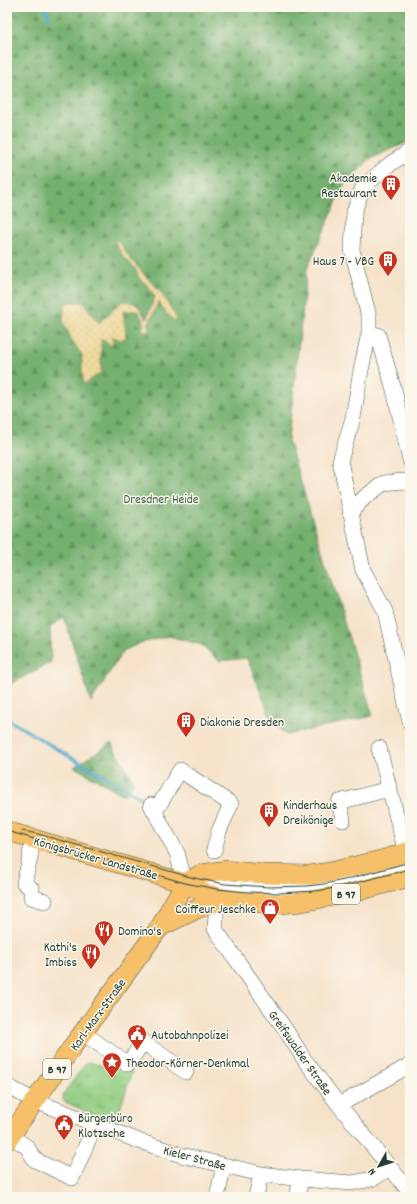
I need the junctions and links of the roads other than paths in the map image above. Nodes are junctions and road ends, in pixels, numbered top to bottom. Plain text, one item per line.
1 (410, 150) edge
2 (369, 334) junction
3 (410, 460) edge
4 (410, 483) edge
5 (350, 512) junction
6 (410, 722) edge
7 (379, 748) dead end
8 (389, 789) junction
9 (343, 820) dead end
10 (7, 831) edge
11 (32, 839) junction
12 (214, 850) dead end
13 (409, 857) edge
14 (410, 877) edge
15 (185, 883) junction
16 (256, 890) junction
17 (45, 901) dead end
18 (219, 907) junction
19 (160, 927) junction
20 (83, 1033) junction
21 (410, 1065) edge
22 (186, 1072) dead end
23 (7, 1086) edge
24 (35, 1101) junction
25 (338, 1105) junction
26 (95, 1125) junction
27 (9, 1138) edge
28 (224, 1165) junction
29 (390, 1168) junction
30 (261, 1174) junction
31 (301, 1179) junction
32 (410, 1191) edge
33 (217, 1197) edge
34 (256, 1197) edge
35 (297, 1197) edge

1 - 2 street
2 - 3 street
2 - 5 street
4 - 5 street
5 - 6 street
7 - 8 street
8 - 9 street
8 - 13 street
10 - 11 main road, Königsbrücker Landstraße
11 - 15 main road, Königsbrücker Landstraße
11 - 17 street
12 - 15 street
13 - 15 main road, B 97
13 - 16 street
14 - 18 main road, B 97
15 - 16 street
15 - 18 main road, B 97
15 - 19 main road, Karl-Marx-Straße / B 97
16 - 18 street
18 - 19 main road, Karl-Marx-Straße
18 - 25 street, Greifswalder Straße
19 - 20 main road, Karl-Marx-Straße / B 97
20 - 22 street
20 - 24 main road, Karl-Marx-Straße / B 97
21 - 25 street
23 - 24 street, Kieler Straße
24 - 26 street, Kieler Straße
24 - 27 main road, Karl-Marx-Straße / B 97
25 - 29 street, Greifswalder Straße
26 - 27 street
26 - 28 street, Kieler Straße
28 - 30 street, Kieler Straße
28 - 33 street
29 - 31 street, Kieler Straße
29 - 32 street, Greifswalder Straße
30 - 31 street, Kieler Straße
30 - 34 street
31 - 35 street

